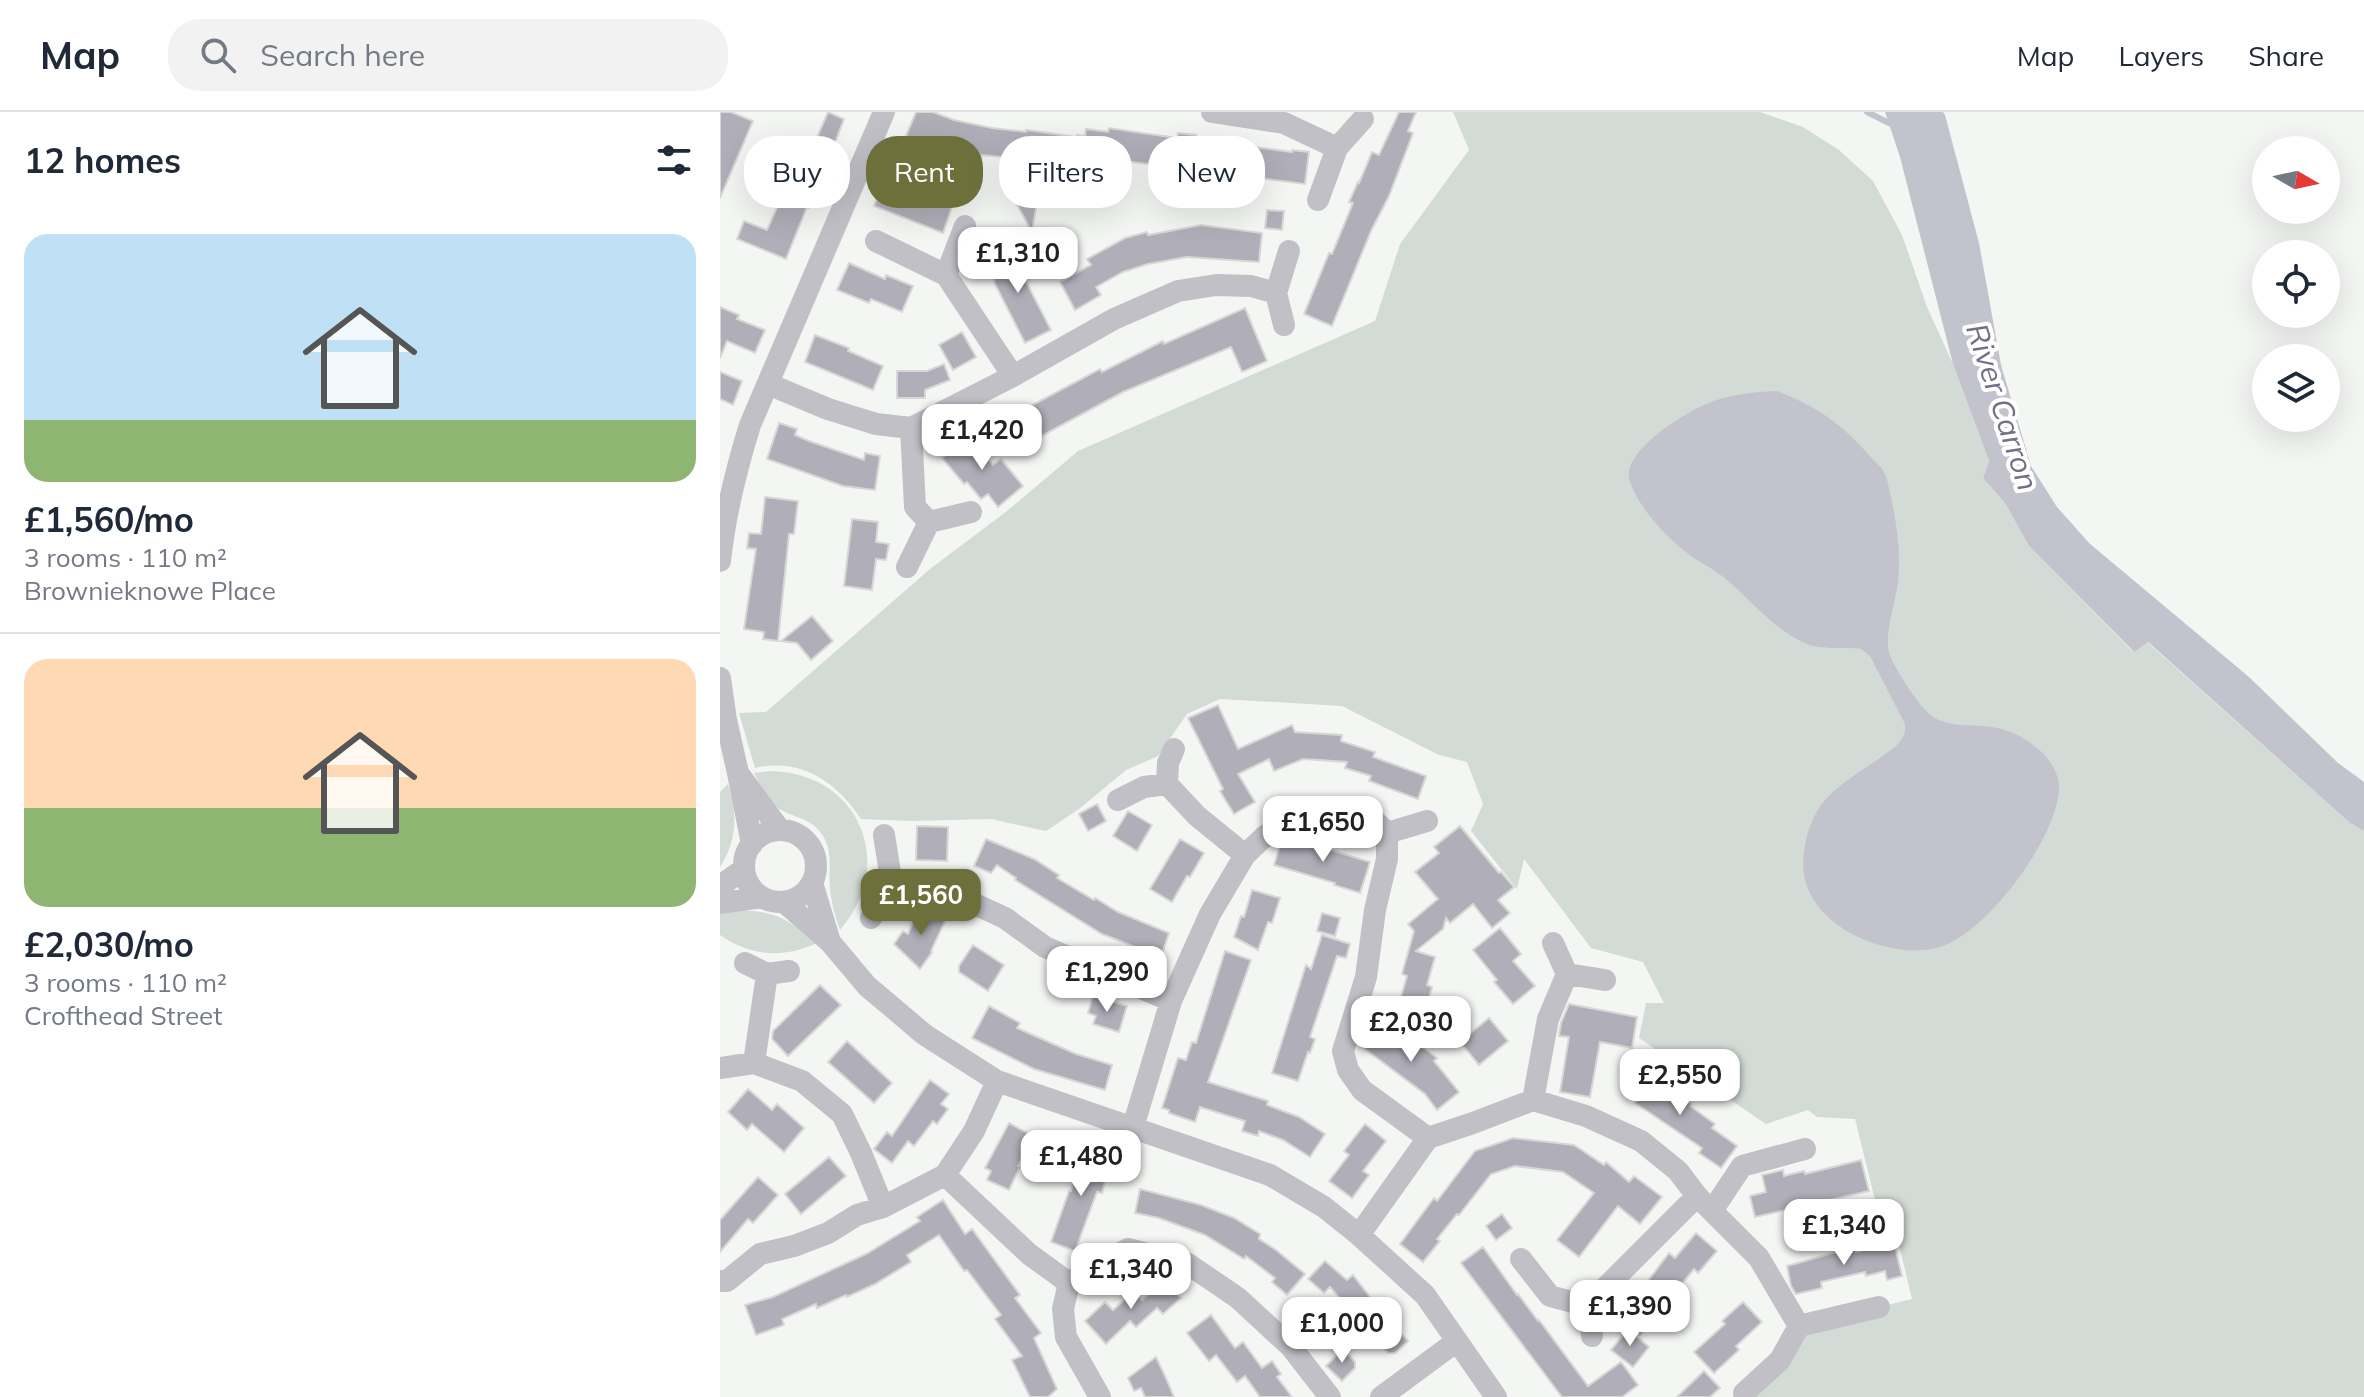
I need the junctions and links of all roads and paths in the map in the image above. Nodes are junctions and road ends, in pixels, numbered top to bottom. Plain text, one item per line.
1 (884, 112) edge
2 (1212, 112) edge
3 (1363, 119) dead end
4 (1337, 148) junction
5 (1318, 200) dead end
6 (965, 226) dead end
7 (876, 241) dead end
8 (1289, 251) dead end
9 (946, 275) junction
10 (1276, 293) junction
11 (1284, 325) dead end
12 (1013, 376) junction
13 (768, 384) junction
14 (911, 428) junction
15 (971, 512) dead end
16 (929, 522) junction
17 (720, 561) edge
18 (907, 567) dead end
19 (720, 678) edge
20 (1174, 749) dead end
21 (738, 773) junction
22 (1167, 784) junction
23 (1118, 800) dead end
24 (1427, 821) dead end
25 (780, 830) junction
26 (1387, 833) junction
27 (884, 835) dead end
28 (752, 844) junction
29 (1245, 855) junction
30 (744, 869) junction
31 (891, 879) junction
32 (812, 883) junction
33 (720, 886) edge
34 (773, 899) junction
35 (720, 903) edge
36 (871, 918) dead end
37 (830, 942) junction
38 (1553, 943) dead end
39 (745, 963) dead end
40 (1567, 974) junction
41 (1605, 980) dead end
42 (1171, 1001) junction
43 (754, 1063) junction
44 (720, 1068) edge
45 (997, 1081) junction
46 (1533, 1100) junction
47 (1133, 1127) junction
48 (1428, 1138) junction
49 (1805, 1149) dead end
50 (945, 1175) junction
51 (1704, 1204) junction
52 (883, 1207) junction
53 (1359, 1235) junction
54 (1521, 1259) dead end
55 (720, 1281) edge
56 (1069, 1283) junction
57 (1587, 1306) junction
58 (1879, 1307) dead end
59 (1799, 1326) junction
60 (1592, 1336) dead end
61 (1457, 1341) junction
62 (1744, 1393) dead end
63 (1100, 1397) edge
64 (1330, 1397) edge
65 (1381, 1397) edge
66 (1496, 1397) edge

1 - 13 street
2 - 4 street
3 - 4 street
4 - 5 street
6 - 9 street
7 - 9 street
8 - 10 street
9 - 12 street
10 - 11 street
10 - 12 street
12 - 14 street
13 - 14 street
13 - 17 street
14 - 16 street
15 - 16 street
16 - 18 street
19 - 21 street
20 - 22 street
21 - 25 street
21 - 28 street
22 - 23 street
22 - 29 street
24 - 26 street
25 - 28 street
25 - 32 street
26 - 29 street
26 - 48 street
27 - 31 street
28 - 30 street
29 - 42 street
30 - 33 street
30 - 34 street
31 - 36 street
31 - 42 street
32 - 34 street
32 - 37 street
34 - 35 street
34 - 37 street
37 - 45 street
38 - 40 street
39 - 43 street
40 - 41 street
40 - 46 street
42 - 47 street
43 - 44 street
43 - 52 street
45 - 47 street
45 - 50 street
46 - 48 street
46 - 51 street
47 - 53 street
48 - 53 street
49 - 51 street
50 - 52 street
50 - 56 street
51 - 57 street
51 - 59 street
52 - 55 street
53 - 61 street
54 - 57 street
56 - 63 street
56 - 64 street
57 - 60 street
58 - 59 street
59 - 62 street
61 - 65 street
61 - 66 street

